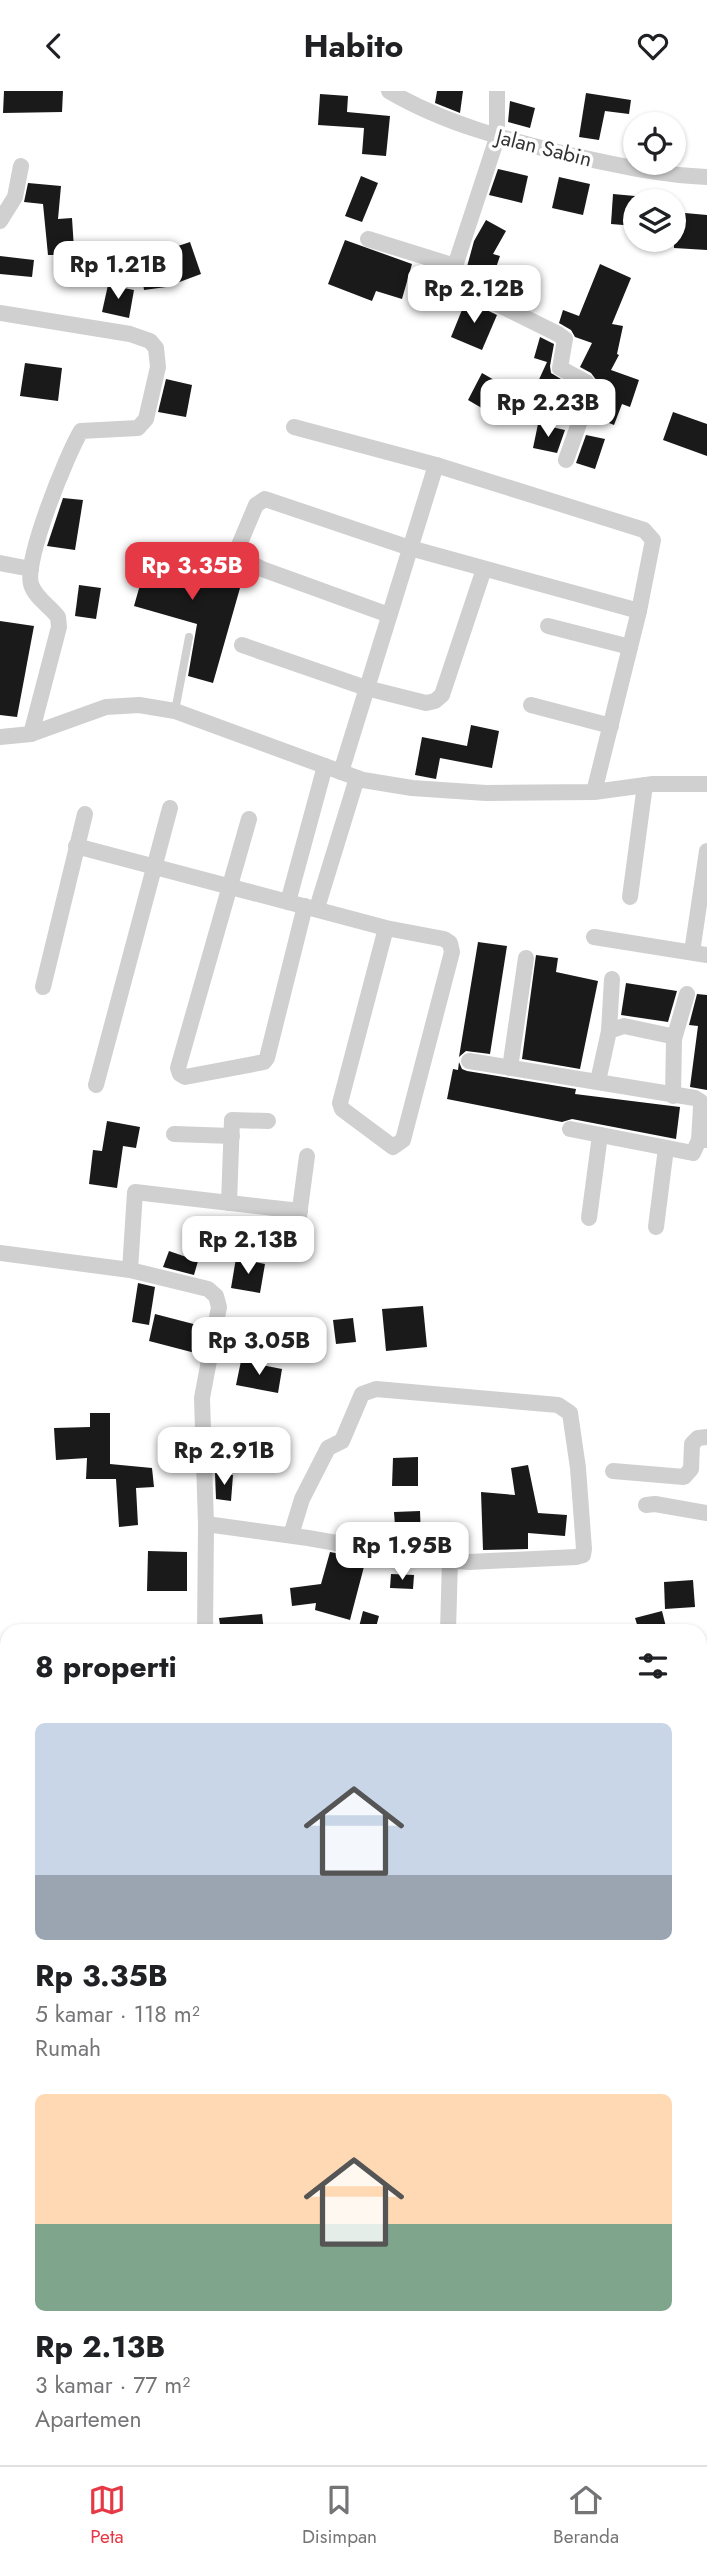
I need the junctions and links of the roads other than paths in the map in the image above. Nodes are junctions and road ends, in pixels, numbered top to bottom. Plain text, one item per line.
1 (389, 91) edge
2 (497, 91) edge
3 (497, 138) junction
4 (623, 163) edge
5 (20, 166) dead end
6 (686, 174) edge
7 (707, 177) edge
8 (0, 221) edge
9 (368, 239) dead end
10 (454, 266) junction
11 (0, 313) edge
12 (294, 427) dead end
13 (566, 460) dead end
14 (436, 465) junction
15 (410, 548) junction
16 (0, 563) edge
17 (31, 569) junction
18 (484, 569) junction
19 (639, 611) junction
20 (389, 615) junction
21 (548, 627) dead end
22 (189, 637) dead end
23 (242, 645) dead end
24 (630, 646) junction
25 (366, 688) junction
26 (531, 705) dead end
27 (175, 712) junction
28 (611, 726) junction
29 (31, 734) junction
30 (0, 737) edge
31 (325, 766) junction
32 (341, 772) junction
33 (358, 778) junction
34 (707, 784) edge
35 (645, 785) junction
36 (594, 792) junction
37 (170, 808) dead end
38 (85, 814) dead end
39 (249, 819) dead end
40 (76, 846) junction
41 (707, 851) edge
42 (153, 866) junction
43 (230, 887) junction
44 (629, 897) dead end
45 (288, 902) junction
46 (311, 907) junction
47 (386, 927) junction
48 (594, 937) dead end
49 (699, 953) edge
50 (526, 958) dead end
51 (612, 979) dead end
52 (43, 987) dead end
53 (687, 994) dead end
54 (609, 1031) junction
55 (674, 1039) junction
56 (469, 1061) dead end
57 (510, 1068) junction
58 (598, 1081) junction
59 (96, 1085) dead end
60 (673, 1096) junction
61 (268, 1121) dead end
62 (570, 1129) dead end
63 (174, 1134) dead end
64 (600, 1135) junction
65 (232, 1136) junction
66 (703, 1140) edge
67 (666, 1148) junction
68 (307, 1156) dead end
69 (229, 1203) junction
70 (300, 1211) junction
71 (589, 1218) dead end
72 (656, 1227) dead end
73 (297, 1231) dead end
74 (0, 1253) edge
75 (130, 1270) junction
76 (707, 1437) edge
77 (613, 1471) dead end
78 (646, 1504) dead end
79 (707, 1513) edge
80 (206, 1524) junction
81 (291, 1535) junction
82 (450, 1560) junction
83 (205, 1624) edge
84 (448, 1624) edge

1 - 3 street, Jalan Sabin
2 - 3 street
3 - 4 street, Jalan Sabin
3 - 10 street
5 - 8 street
6 - 7 street, Jalan Sabin
9 - 10 street
10 - 13 street
11 - 17 street
12 - 14 street
14 - 15 street
14 - 19 street
15 - 18 street
15 - 20 street
15 - 20 street
16 - 17 street
17 - 29 street
18 - 19 street
18 - 25 street
19 - 24 street
20 - 25 street
21 - 24 street
22 - 27 lane
23 - 25 street
24 - 28 street
25 - 32 street
26 - 28 street
27 - 29 street
27 - 31 street
28 - 36 street
29 - 30 street
31 - 32 street
31 - 45 street
32 - 33 street
33 - 36 street
33 - 46 street
34 - 35 street
35 - 36 street
35 - 44 street
37 - 42 street
38 - 40 street
39 - 43 street
40 - 42 street
40 - 52 street
41 - 49 street
42 - 43 street
42 - 59 street
43 - 45 street
43 - 46 street
45 - 46 street
46 - 47 street
47 - 47 street
48 - 49 street
50 - 57 street
51 - 54 street
53 - 55 street
54 - 55 street
54 - 58 street
55 - 60 street
56 - 57 street
57 - 58 street
58 - 60 street
60 - 66 street
61 - 65 street
62 - 64 street
63 - 65 street
64 - 67 street
64 - 71 street
65 - 69 street
66 - 67 street
67 - 72 street
68 - 70 street
69 - 70 street
69 - 75 street
70 - 73 street
74 - 75 street
75 - 80 street
76 - 77 street
78 - 79 street
80 - 81 street
80 - 83 street
81 - 82 street
81 - 82 street
82 - 84 street

